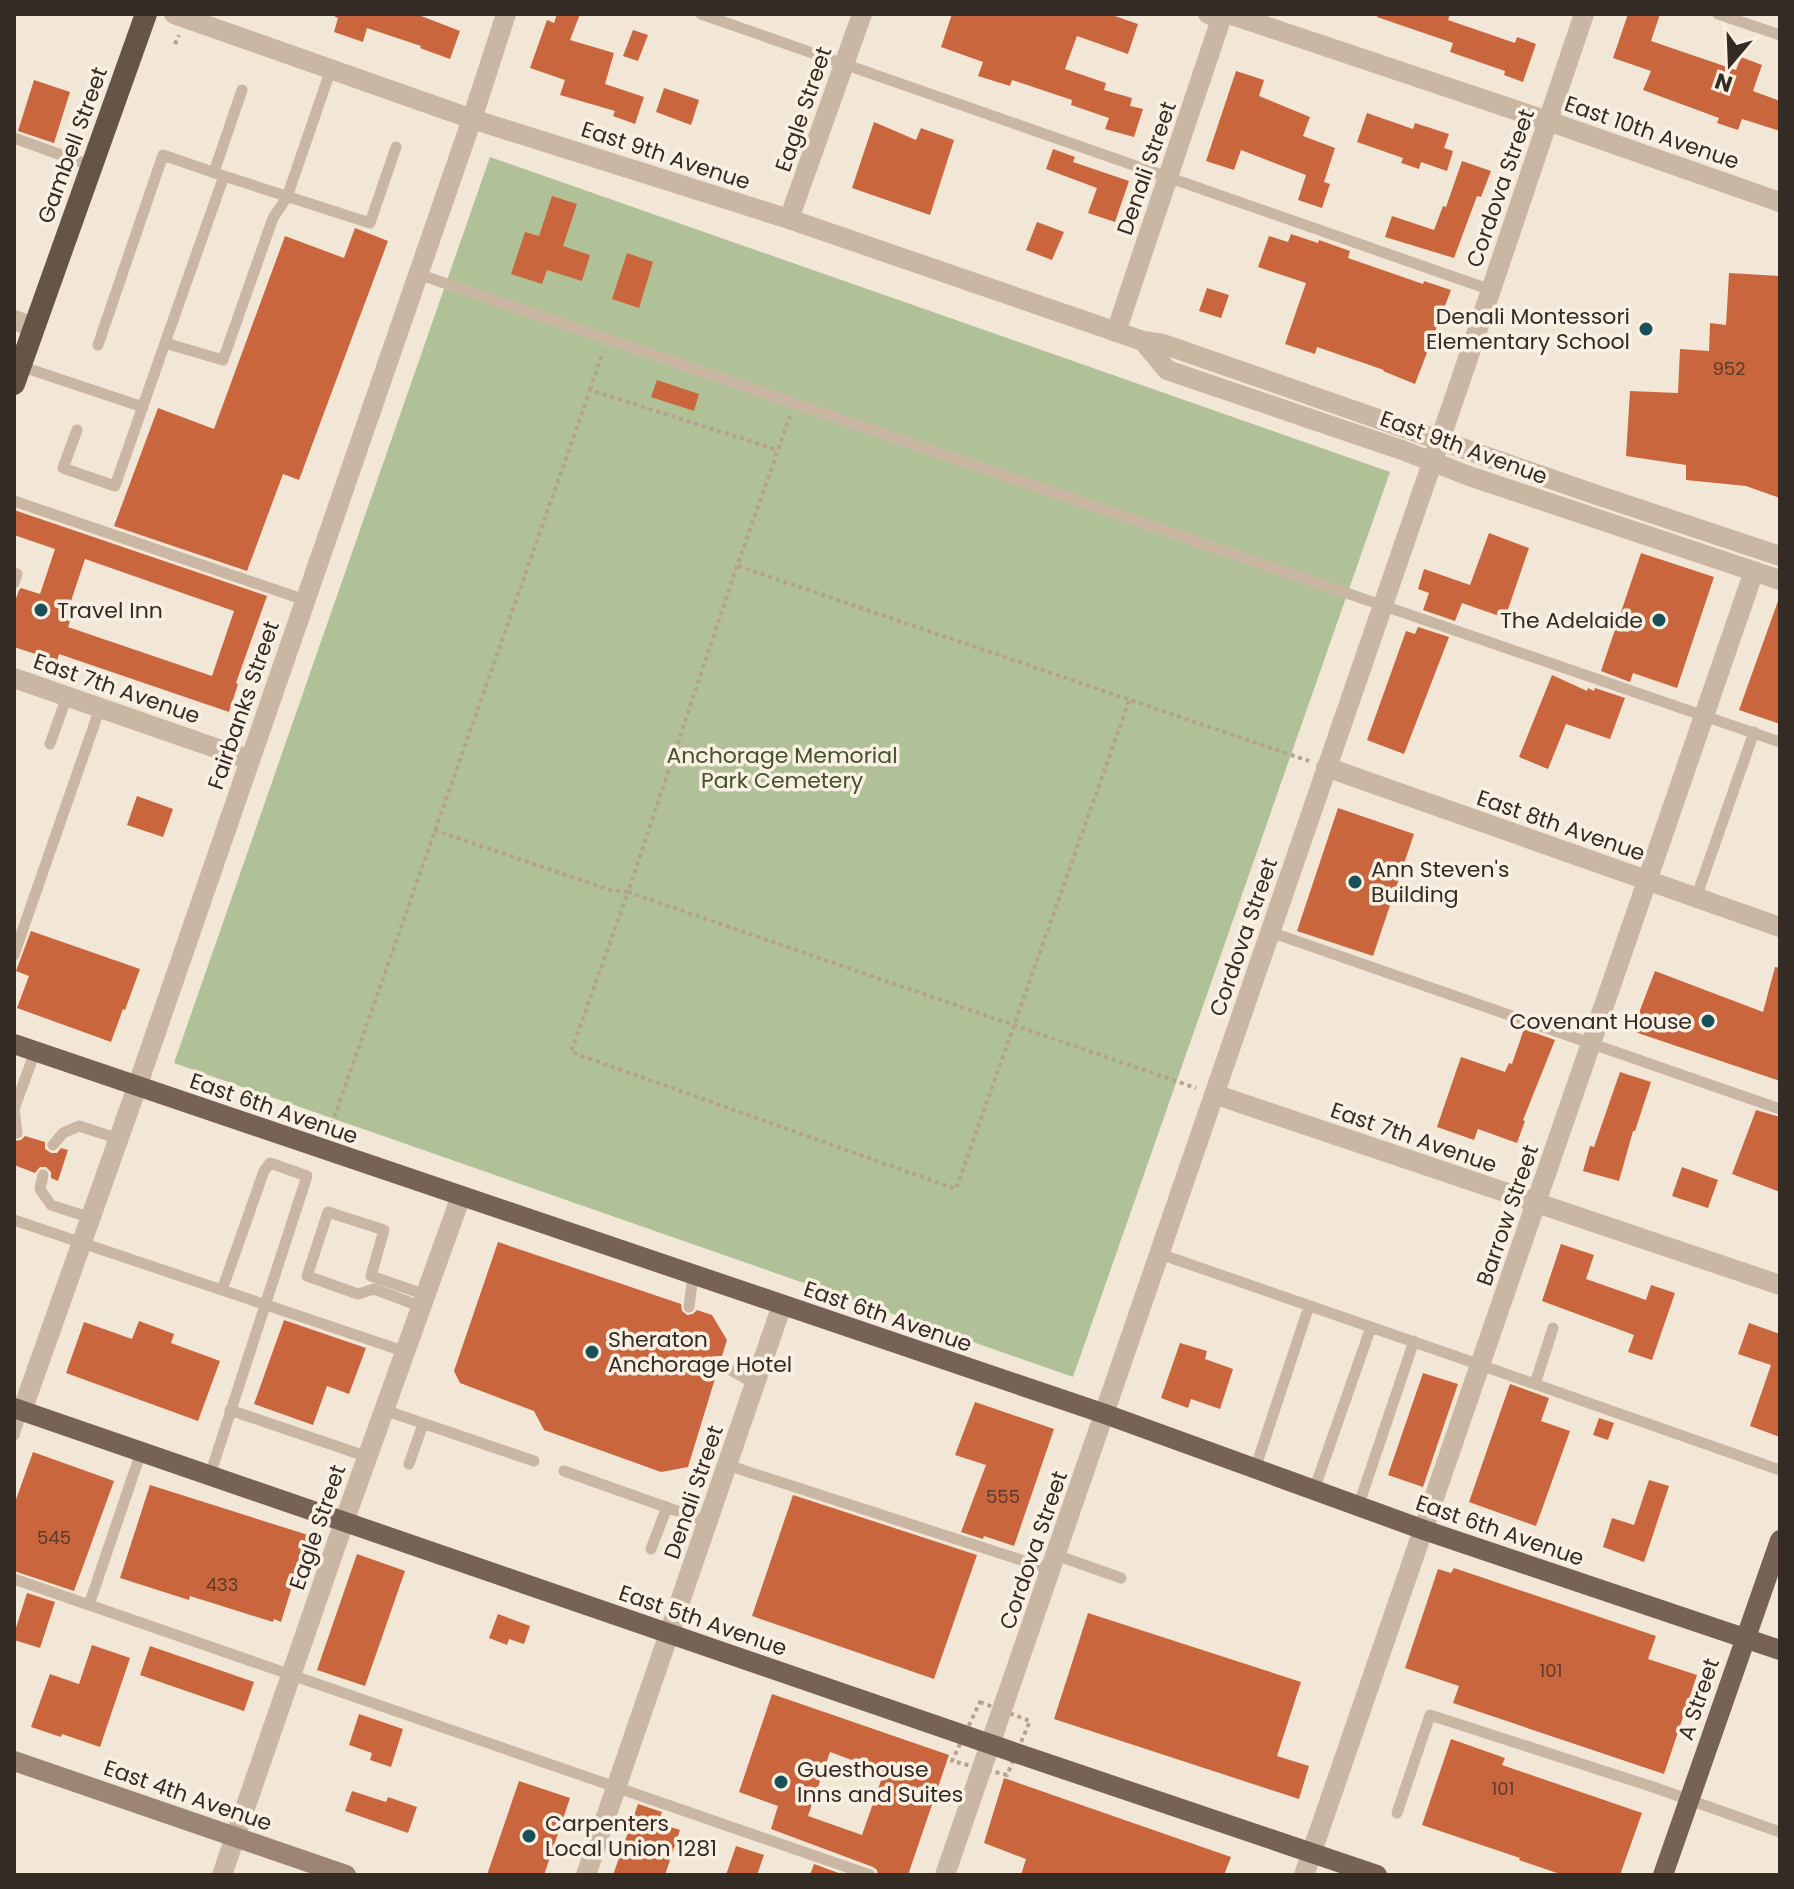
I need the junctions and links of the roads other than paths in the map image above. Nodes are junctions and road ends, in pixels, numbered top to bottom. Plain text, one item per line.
1 (146, 14) edge
2 (174, 14) edge
3 (506, 14) edge
4 (701, 14) edge
5 (862, 14) edge
6 (1584, 14) edge
7 (1718, 14) edge
8 (1225, 16) edge
9 (1780, 35) edge
10 (844, 63) junction
11 (331, 69) junction
12 (242, 90) dead end
13 (472, 119) junction
14 (1548, 121) junction
15 (14, 138) edge
16 (396, 147) dead end
17 (92, 166) junction
18 (219, 174) junction
19 (1168, 176) junction
20 (287, 197) junction
21 (1780, 202) edge
22 (789, 219) junction
23 (418, 274) junction
24 (1491, 290) junction
25 (24, 323) edge
26 (1116, 332) junction
27 (1143, 341) junction
28 (165, 343) junction
29 (98, 345) dead end
30 (17, 375) edge
31 (143, 407) junction
32 (77, 430) dead end
33 (1440, 440) junction
34 (1432, 462) junction
35 (14, 501) edge
36 (1780, 556) edge
37 (1754, 571) junction
38 (14, 573) edge
39 (1780, 580) edge
40 (14, 583) edge
41 (305, 600) junction
42 (1383, 604) junction
43 (14, 678) edge
44 (67, 696) junction
45 (100, 708) junction
46 (1705, 715) junction
47 (1754, 732) junction
48 (1780, 742) edge
49 (50, 744) dead end
50 (250, 760) junction
51 (1326, 767) junction
52 (1648, 881) junction
53 (1696, 898) junction
54 (1780, 927) edge
55 (1270, 932) junction
56 (14, 955) edge
57 (14, 1044) edge
58 (1592, 1045) junction
59 (35, 1052) junction
60 (137, 1087) junction
61 (1214, 1094) junction
62 (1780, 1109) edge
63 (17, 1133) dead end
64 (119, 1139) junction
65 (53, 1145) dead end
66 (43, 1175) dead end
67 (461, 1196) junction
68 (1537, 1204) junction
69 (91, 1218) junction
70 (14, 1220) edge
71 (82, 1244) junction
72 (1160, 1254) junction
73 (693, 1275) junction
74 (1780, 1285) edge
75 (222, 1290) junction
76 (424, 1301) junction
77 (265, 1305) junction
78 (782, 1305) junction
79 (1309, 1306) junction
80 (689, 1307) dead end
81 (1371, 1327) junction
82 (1553, 1328) dead end
83 (1414, 1341) junction
84 (406, 1352) junction
85 (720, 1364) dead end
86 (1481, 1365) junction
87 (755, 1384) junction
88 (1535, 1384) junction
89 (18, 1409) edge
90 (230, 1410) junction
91 (384, 1410) junction
92 (1105, 1414) junction
93 (423, 1424) junction
94 (14, 1435) edge
95 (141, 1452) junction
96 (368, 1457) junction
97 (534, 1461) dead end
98 (409, 1464) dead end
99 (727, 1465) junction
100 (1255, 1469) junction
101 (1780, 1470) edge
102 (564, 1471) dead end
103 (210, 1475) junction
104 (1314, 1490) junction
105 (667, 1507) junction
106 (1358, 1507) junction
107 (344, 1522) junction
108 (708, 1522) junction
109 (1424, 1530) junction
110 (1780, 1540) edge
111 (651, 1549) dead end
112 (1054, 1563) junction
113 (1121, 1578) dead end
114 (14, 1579) edge
115 (89, 1605) junction
116 (670, 1634) junction
117 (1745, 1638) junction
118 (1780, 1650) edge
119 (291, 1675) junction
120 (992, 1745) junction
121 (14, 1761) edge
122 (617, 1788) junction
123 (1689, 1799) junction
124 (1397, 1813) dead end
125 (1780, 1832) edge
126 (235, 1835) junction
127 (1312, 1852) junction
128 (222, 1875) edge
129 (346, 1875) edge
130 (586, 1875) edge
131 (870, 1875) edge
132 (945, 1875) edge
133 (1304, 1875) edge
134 (1377, 1875) edge
135 (1663, 1875) edge

1 - 17 highway, Gambell Street
2 - 11 street, East 9th Avenue
3 - 13 street, Fairbanks Street
4 - 10 lane
5 - 10 street, Eagle Street
6 - 14 street, Cordova Street
7 - 9 lane
8 - 14 street, East 10th Avenue
8 - 19 street, Denali Street
10 - 19 lane
10 - 22 street, Eagle Street
11 - 13 street, East 9th Avenue
11 - 20 lane
12 - 18 lane
13 - 22 street, East 9th Avenue
13 - 23 street, Fairbanks Street
14 - 21 street, East 10th Avenue
14 - 24 street, Cordova Street
15 - 17 lane
16 - 20 lane
17 - 25 highway, Gambell Street
18 - 20 lane
18 - 28 lane
18 - 29 lane
19 - 24 lane
19 - 26 street, Denali Street
20 - 28 lane
22 - 26 street, East 9th Avenue
23 - 41 street, Fairbanks Street
23 - 42 lane
24 - 33 street, Cordova Street
25 - 30 highway, Gambell Street
26 - 27 street, East 9th Avenue
27 - 33 street, East 9th Avenue
27 - 34 street, East 9th Avenue
28 - 31 lane
30 - 31 lane
31 - 32 lane
33 - 34 street, Cordova Street
33 - 36 street, East 9th Avenue
34 - 37 street, East 9th Avenue
34 - 42 street, Cordova Street
35 - 41 lane
37 - 39 street, East 9th Avenue
37 - 46 street, Barrow Street
38 - 40 lane
41 - 50 street, Fairbanks Street
42 - 46 lane
42 - 51 street, Cordova Street
43 - 44 street, East 7th Avenue
44 - 45 street, East 7th Avenue
44 - 49 lane
45 - 50 street, East 7th Avenue
45 - 56 lane
46 - 47 lane
46 - 52 street, Barrow Street
47 - 48 lane
47 - 53 lane
50 - 60 street, Fairbanks Street
51 - 52 street, East 8th Avenue
51 - 55 street, Cordova Street
52 - 53 street, East 8th Avenue
52 - 58 street, Barrow Street
53 - 54 street, East 8th Avenue
55 - 58 lane
55 - 61 street, Cordova Street
57 - 59 main road, East 6th Avenue
58 - 62 lane
58 - 68 street, Barrow Street
59 - 60 main road, East 6th Avenue
59 - 63 lane
60 - 64 street, Fairbanks Street
60 - 67 main road, East 6th Avenue
61 - 68 street, East 7th Avenue
61 - 72 street, Cordova Street
64 - 65 lane
64 - 69 street, Fairbanks Street
66 - 69 lane
67 - 73 main road, East 6th Avenue
67 - 76 street, Eagle Street
68 - 74 street, East 7th Avenue
68 - 86 street, Barrow Street
69 - 71 street, Fairbanks Street
70 - 71 lane
71 - 75 lane
71 - 89 street, Fairbanks Street
72 - 79 lane
72 - 92 street, Cordova Street
73 - 78 main road, East 6th Avenue
73 - 80 lane
75 - 77 lane
75 - 77 lane
76 - 76 lane
76 - 84 street, Eagle Street
77 - 84 lane
77 - 90 lane
78 - 87 street, Denali Street
78 - 92 main road, East 6th Avenue
79 - 81 lane
79 - 100 lane
81 - 83 lane
81 - 104 lane
82 - 88 lane
83 - 86 lane
83 - 106 lane
84 - 91 street, Eagle Street
85 - 87 lane
86 - 88 lane
86 - 109 street, Barrow Street
87 - 99 street, Denali Street
88 - 101 lane
89 - 94 lane
89 - 95 main road, East 5th Avenue
90 - 96 lane
90 - 103 lane
91 - 93 lane
91 - 96 street, Eagle Street
92 - 100 main road, East 6th Avenue
92 - 112 street, Cordova Street
93 - 97 lane
93 - 98 lane
95 - 103 main road, East 5th Avenue
95 - 115 lane
96 - 107 street, Eagle Street
99 - 108 street, Denali Street
99 - 112 lane
100 - 104 main road, East 6th Avenue
102 - 105 lane
103 - 107 main road, East 5th Avenue
104 - 106 main road, East 6th Avenue
105 - 108 lane
105 - 111 lane
106 - 109 main road, East 6th Avenue
107 - 116 main road, East 5th Avenue
107 - 119 street, Eagle Street
108 - 116 street, Denali Street
109 - 117 main road, East 6th Avenue
109 - 127 street, Barrow Street
110 - 117 main road, A Street
112 - 113 lane
112 - 120 street, Cordova Street
114 - 115 lane
115 - 119 lane
116 - 120 main road, East 5th Avenue
116 - 122 street, Denali Street
117 - 118 main road, East 6th Avenue
117 - 123 main road, A Street
119 - 122 lane
119 - 126 street, Eagle Street
120 - 127 main road, East 5th Avenue
120 - 132 street, Cordova Street
121 - 126 main road, East 4th Avenue
122 - 130 street, Denali Street
122 - 131 lane
123 - 124 lane
123 - 125 lane
123 - 135 main road, A Street
126 - 128 street, Eagle Street
126 - 129 main road, East 4th Avenue
127 - 133 street, Barrow Street
127 - 134 main road, East 5th Avenue

